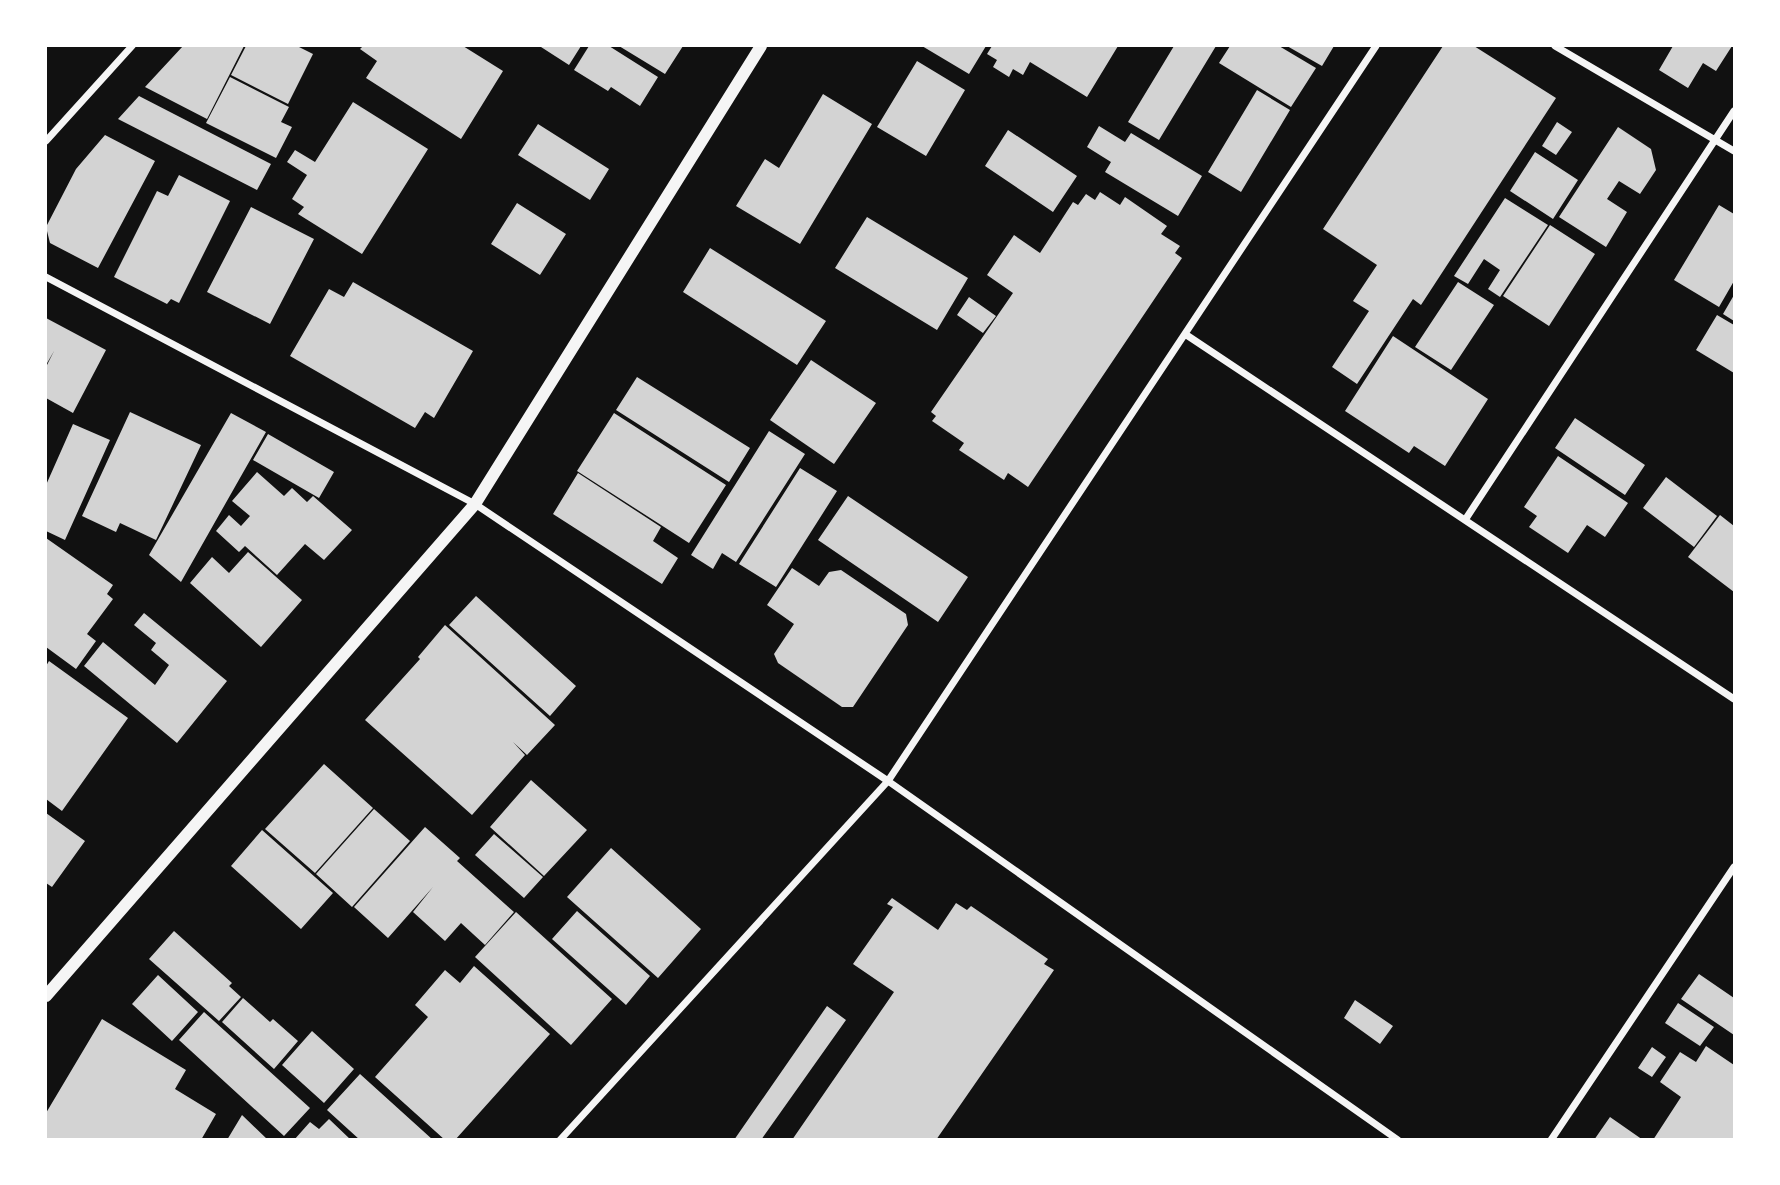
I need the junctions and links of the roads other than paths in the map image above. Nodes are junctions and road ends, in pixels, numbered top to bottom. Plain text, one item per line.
1 (132, 46) edge
2 (761, 46) edge
3 (1376, 46) edge
4 (1555, 46) edge
5 (1734, 111) edge
6 (1714, 139) junction
7 (46, 141) edge
8 (1734, 151) edge
9 (46, 277) edge
10 (1185, 334) junction
11 (475, 504) junction
12 (1465, 520) junction
13 (1734, 699) edge
14 (888, 781) junction
15 (1734, 867) edge
16 (46, 996) edge
17 (560, 1139) edge
18 (1398, 1139) edge
19 (1551, 1139) edge

1 - 7 street
2 - 11 street
3 - 10 street
4 - 6 street
5 - 6 street
6 - 8 street
6 - 12 street
9 - 11 street
10 - 12 street
10 - 14 street
11 - 14 street
11 - 16 street
12 - 13 street
14 - 17 street
14 - 18 street
15 - 19 street

